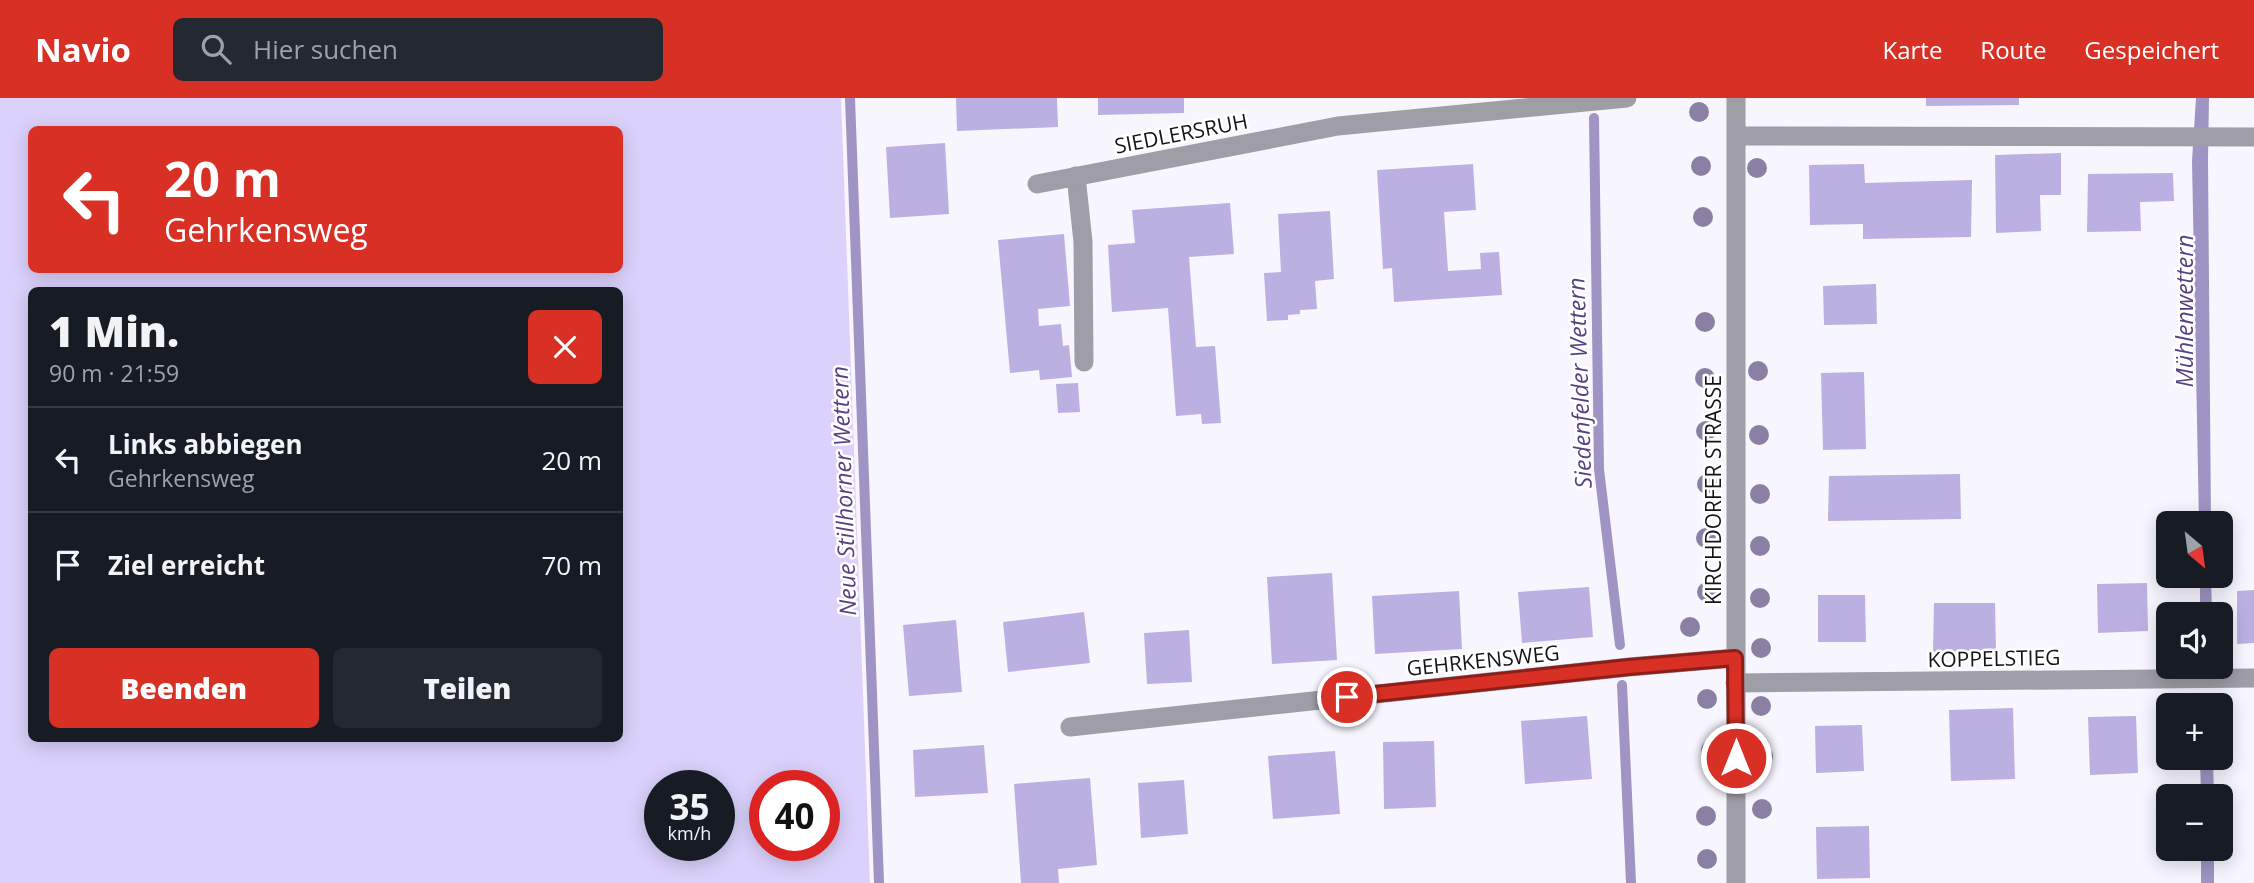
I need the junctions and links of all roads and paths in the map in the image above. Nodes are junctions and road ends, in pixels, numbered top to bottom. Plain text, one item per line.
1 (1627, 98) edge
2 (1736, 98) edge
3 (1737, 136) junction
4 (2254, 137) edge
5 (1076, 176) junction
6 (1037, 184) dead end
7 (1084, 362) dead end
8 (1735, 658) junction
9 (2254, 678) edge
10 (1735, 683) junction
11 (1070, 727) dead end
12 (1736, 883) edge

1 - 5 street, SIEDLERSRUH
2 - 3 street, KIRCHDORFER STRASSE
3 - 4 street
3 - 8 street, KIRCHDORFER STRASSE
5 - 6 street, SIEDLERSRUH
5 - 7 street
8 - 10 street, KIRCHDORFER STRASSE
8 - 11 street, GEHRKENSWEG
9 - 10 street, KOPPELSTIEG
10 - 12 street, KIRCHDORFER STRASSE

